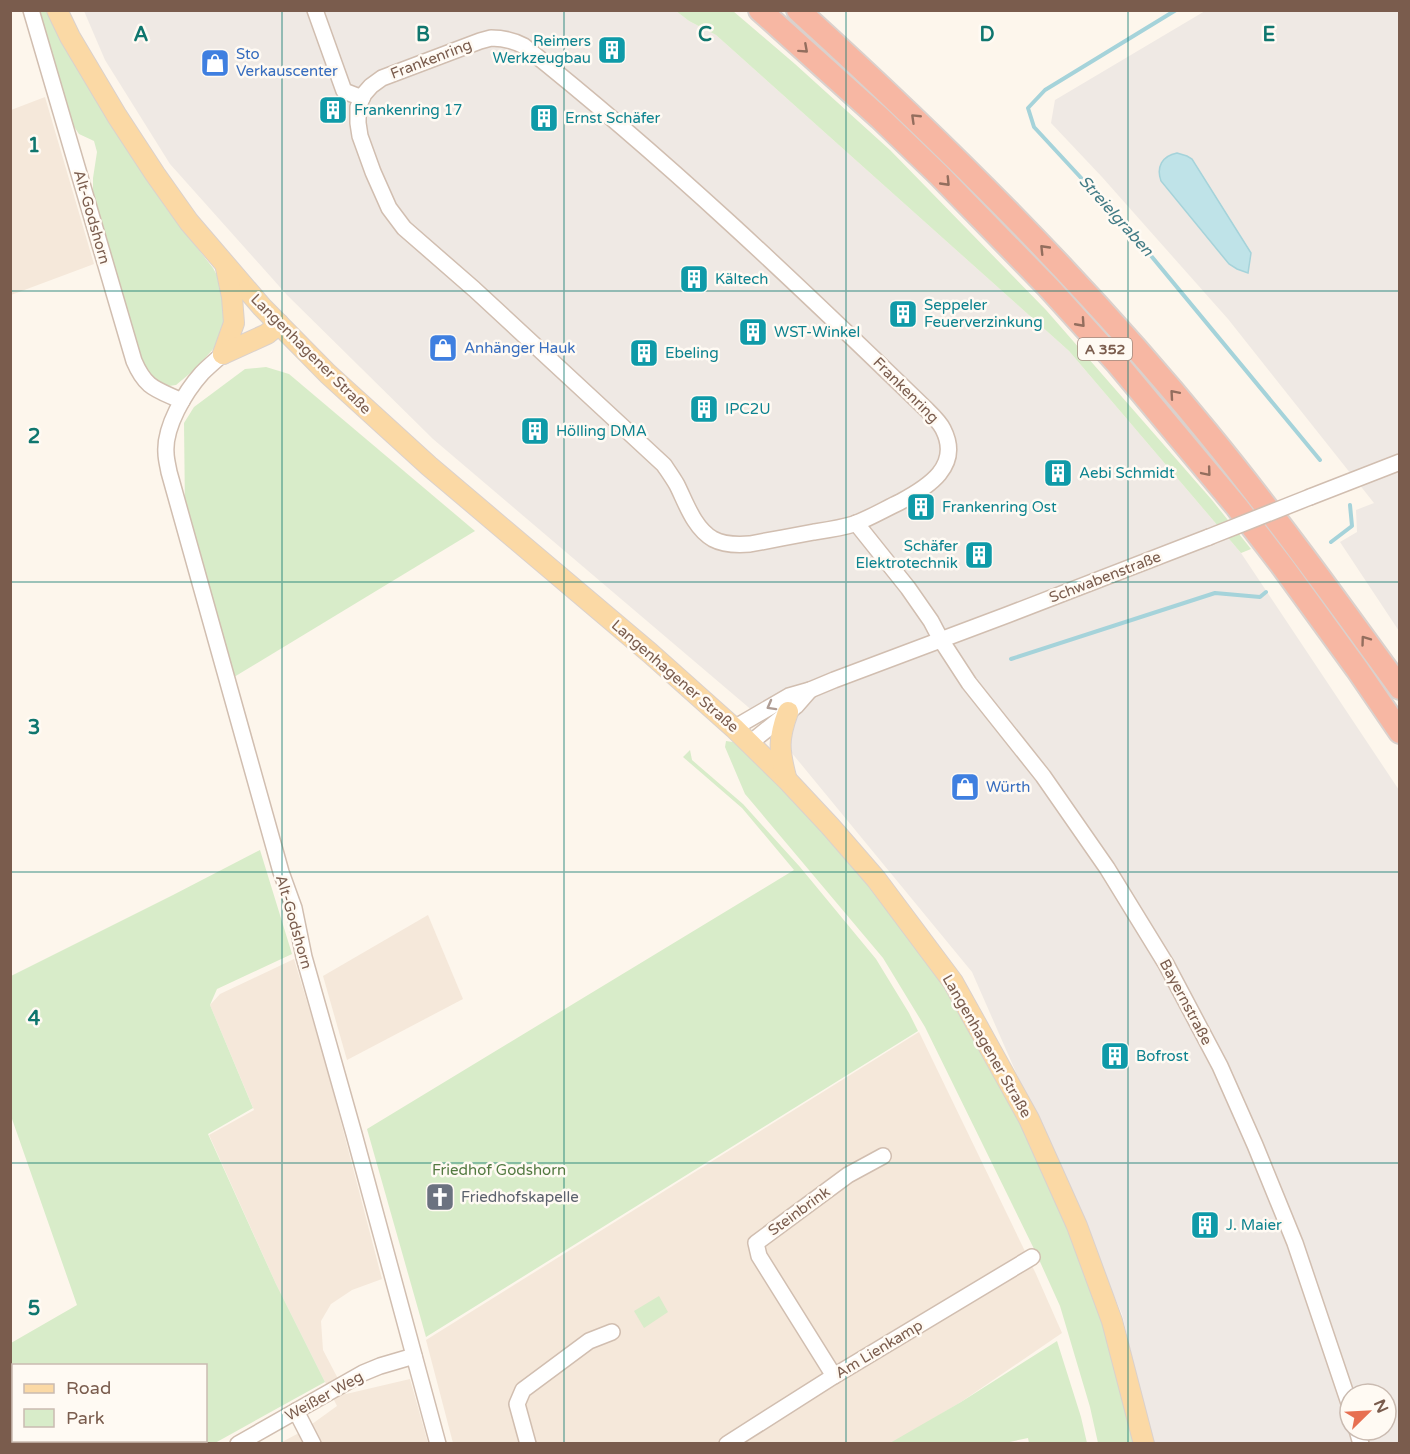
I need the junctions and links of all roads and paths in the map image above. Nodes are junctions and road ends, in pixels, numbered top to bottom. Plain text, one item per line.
1 (31, 10) edge
2 (57, 10) edge
3 (315, 10) edge
4 (760, 10) edge
5 (798, 10) edge
6 (362, 98) junction
7 (225, 265) junction
8 (262, 307) junction
9 (279, 324) junction
10 (225, 347) junction
11 (182, 401) junction
12 (1400, 462) edge
13 (856, 523) junction
14 (941, 640) junction
15 (1400, 688) edge
16 (810, 690) junction
17 (788, 712) junction
18 (734, 728) junction
19 (1400, 732) edge
20 (750, 743) junction
21 (787, 780) junction
22 (883, 1156) dead end
23 (1032, 1257) dead end
24 (612, 1332) dead end
25 (414, 1356) junction
26 (834, 1376) junction
27 (1342, 1382) edge
28 (296, 1412) junction
29 (238, 1443) edge
30 (313, 1443) edge
31 (438, 1443) edge
32 (528, 1443) edge
33 (727, 1443) edge
34 (1144, 1443) edge

1 - 11 street, Alt-Godshorn
2 - 7 main road, Langenhagener Straße
3 - 6 street
4 -> 19 highway, A 352
15 -> 5 highway, A 352
6 - 13 street, Frankenring
6 - 13 street, Frankenring
7 - 8 main road, Langenhagener Straße
7 - 10 main road
8 - 9 main road, Langenhagener Straße
8 - 10 main road
9 - 10 main road
9 - 18 main road, Langenhagener Straße
10 - 11 street, Alt-Godshorn
11 - 25 street, Alt-Godshorn
12 - 14 street, Schwabenstraße, bridge
13 - 14 street
14 - 16 street, Schwabenstraße
14 - 27 street, Bayernstraße
16 - 17 street, Schwabenstraße
16 -> 18 street, Schwabenstraße
17 - 20 street, Schwabenstraße
17 - 21 main road
18 - 20 main road, Langenhagener Straße
20 - 21 main road, Langenhagener Straße
21 - 34 main road, Langenhagener Straße
22 - 26 street, Steinbrink
23 - 26 street, Am Lienkamp
24 - 32 street
25 - 28 street, Weißer Weg
25 - 31 street, Alt-Godshorn
26 - 33 street, Am Lienkamp
28 - 29 street, Weißer Weg
28 - 30 street

